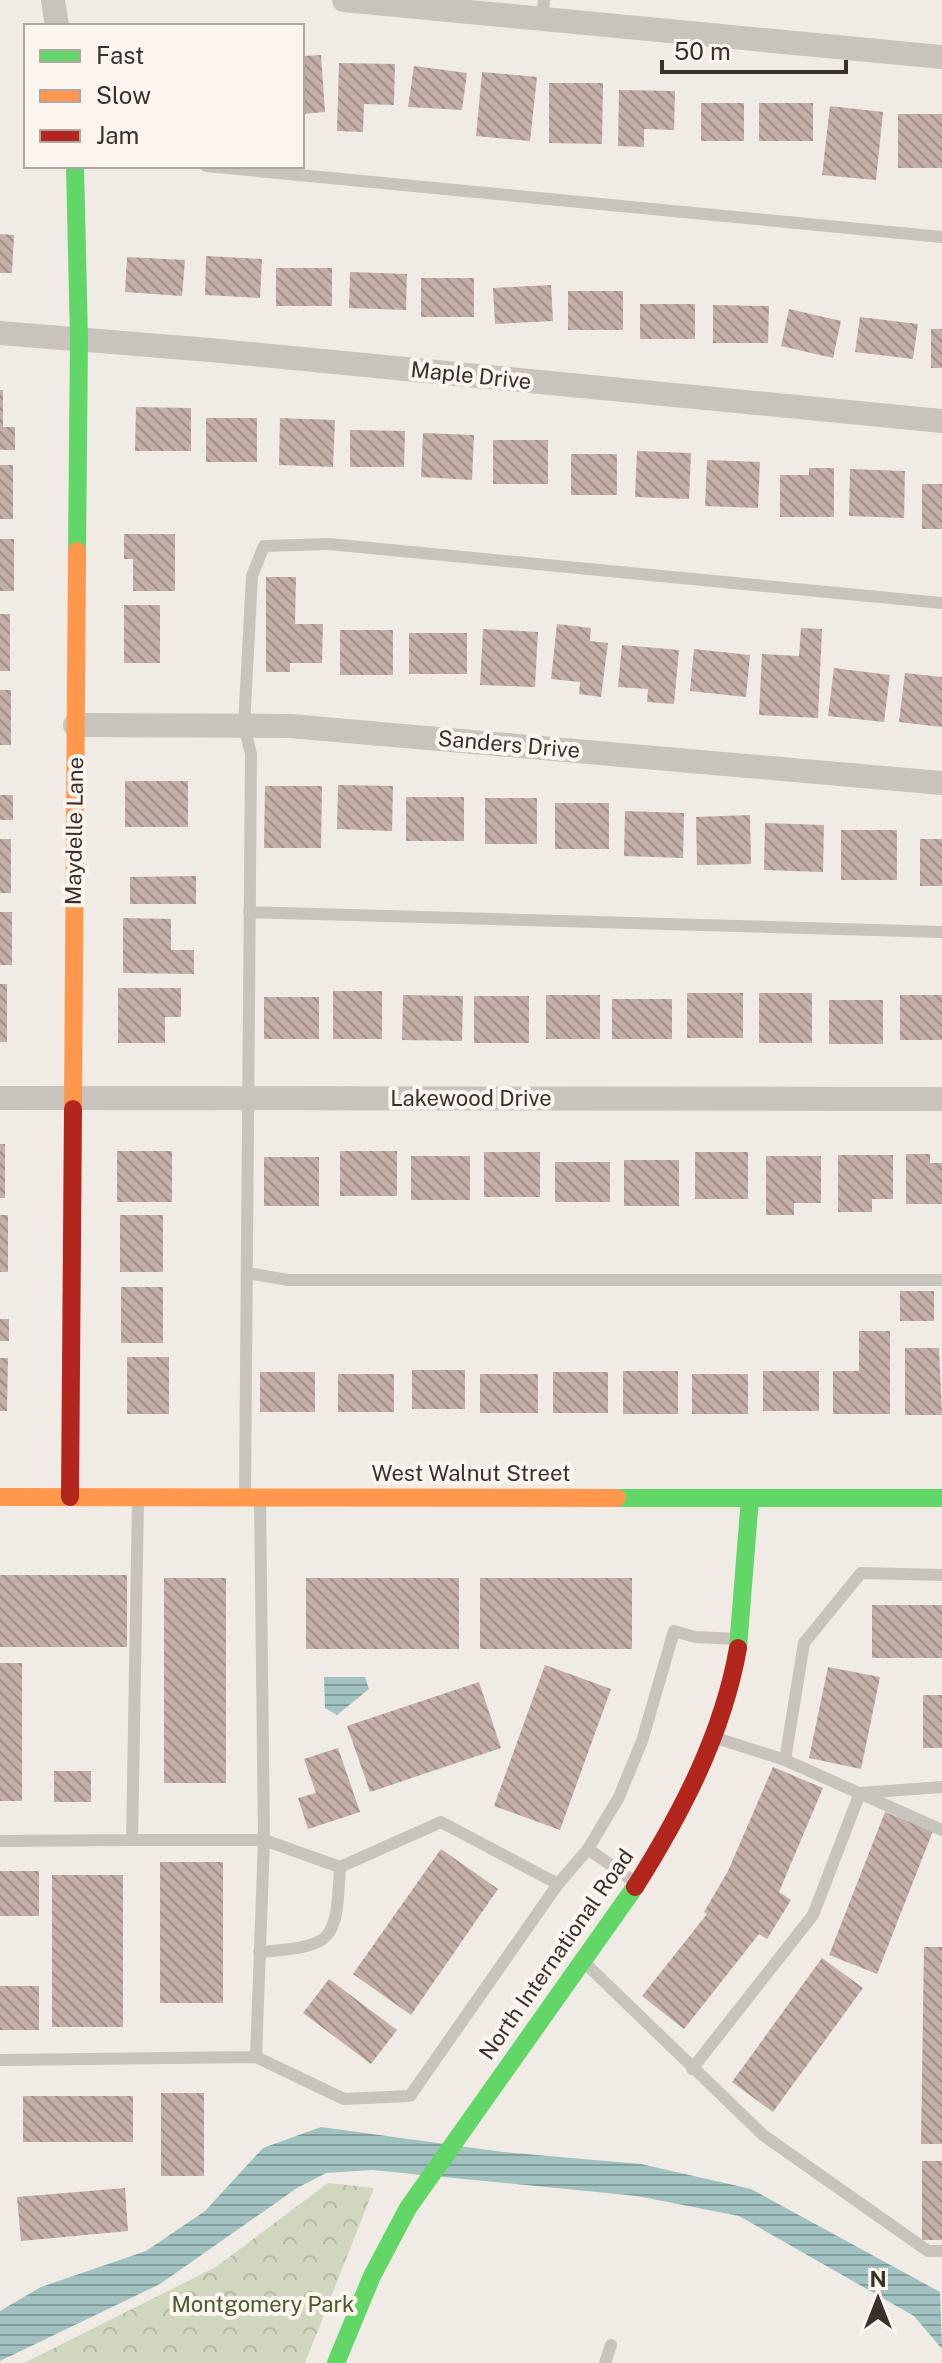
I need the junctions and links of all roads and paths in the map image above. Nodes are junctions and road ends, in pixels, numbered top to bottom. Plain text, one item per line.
1 (53, 0) edge
2 (344, 0) edge
3 (383, 2) edge
4 (543, 9) edge
5 (57, 24) edge
6 (942, 57) edge
7 (75, 168) edge
8 (227, 168) edge
9 (942, 237) edge
10 (0, 333) edge
11 (79, 339) junction
12 (942, 421) edge
13 (942, 603) edge
14 (75, 725) junction
15 (244, 726) junction
16 (942, 783) edge
17 (249, 912) junction
18 (942, 932) edge
19 (0, 1098) edge
20 (71, 1098) junction
21 (247, 1098) junction
22 (942, 1099) edge
23 (247, 1273) junction
24 (942, 1280) edge
25 (0, 1497) edge
26 (70, 1497) junction
27 (138, 1497) junction
28 (253, 1497) junction
29 (750, 1498) junction
30 (942, 1498) edge
31 (942, 1575) edge
32 (738, 1639) junction
33 (713, 1737) junction
34 (785, 1760) junction
35 (942, 1787) edge
36 (860, 1793) junction
37 (942, 1830) edge
38 (132, 1840) junction
39 (264, 1840) junction
40 (0, 1841) edge
41 (588, 1849) junction
42 (340, 1867) junction
43 (558, 1884) junction
44 (639, 1885) junction
45 (259, 1952) junction
46 (584, 1963) junction
47 (256, 2057) junction
48 (0, 2060) edge
49 (692, 2069) junction
50 (942, 2251) edge
51 (611, 2345) dead end
52 (336, 2363) edge
53 (605, 2363) edge

1 - 5 street
2 - 3 street
3 - 4 street
4 - 6 street
7 - 11 street, Maydelle Lane
8 - 9 lane
10 - 11 street, Maple Drive
11 - 12 street, Maple Drive
11 - 14 street, Maydelle Lane
13 - 15 lane
14 - 15 street, Sanders Drive
14 - 20 street, Maydelle Lane
15 - 16 street, Sanders Drive
15 - 17 lane
17 - 18 lane
17 - 21 lane
19 - 20 street, Lakewood Drive
20 - 21 street, Lakewood Drive
20 - 26 street, Maydelle Lane
21 - 22 street, Lakewood Drive
21 - 23 lane
23 - 24 lane
23 - 28 lane
25 - 26 street, West Walnut Street
26 - 27 street, West Walnut Street
27 - 28 street, West Walnut Street
27 - 38 lane
28 - 29 street, West Walnut Street
28 - 39 lane
29 - 30 street, West Walnut Street
29 - 32 street, North International Road
31 - 34 lane
32 - 33 street, North International Road
32 - 41 lane
33 - 34 lane
33 - 44 street, North International Road
34 - 36 lane
35 - 36 lane
36 - 37 lane
36 - 49 lane
38 - 39 lane
38 - 40 lane
39 - 42 lane
39 - 45 lane
41 - 43 lane
41 - 44 lane
42 - 43 lane
42 - 45 lane
43 - 47 lane
44 - 46 street, North International Road
45 - 47 lane
46 - 49 lane
46 - 52 street, North International Road
47 - 48 lane
49 - 50 lane
51 - 53 lane

